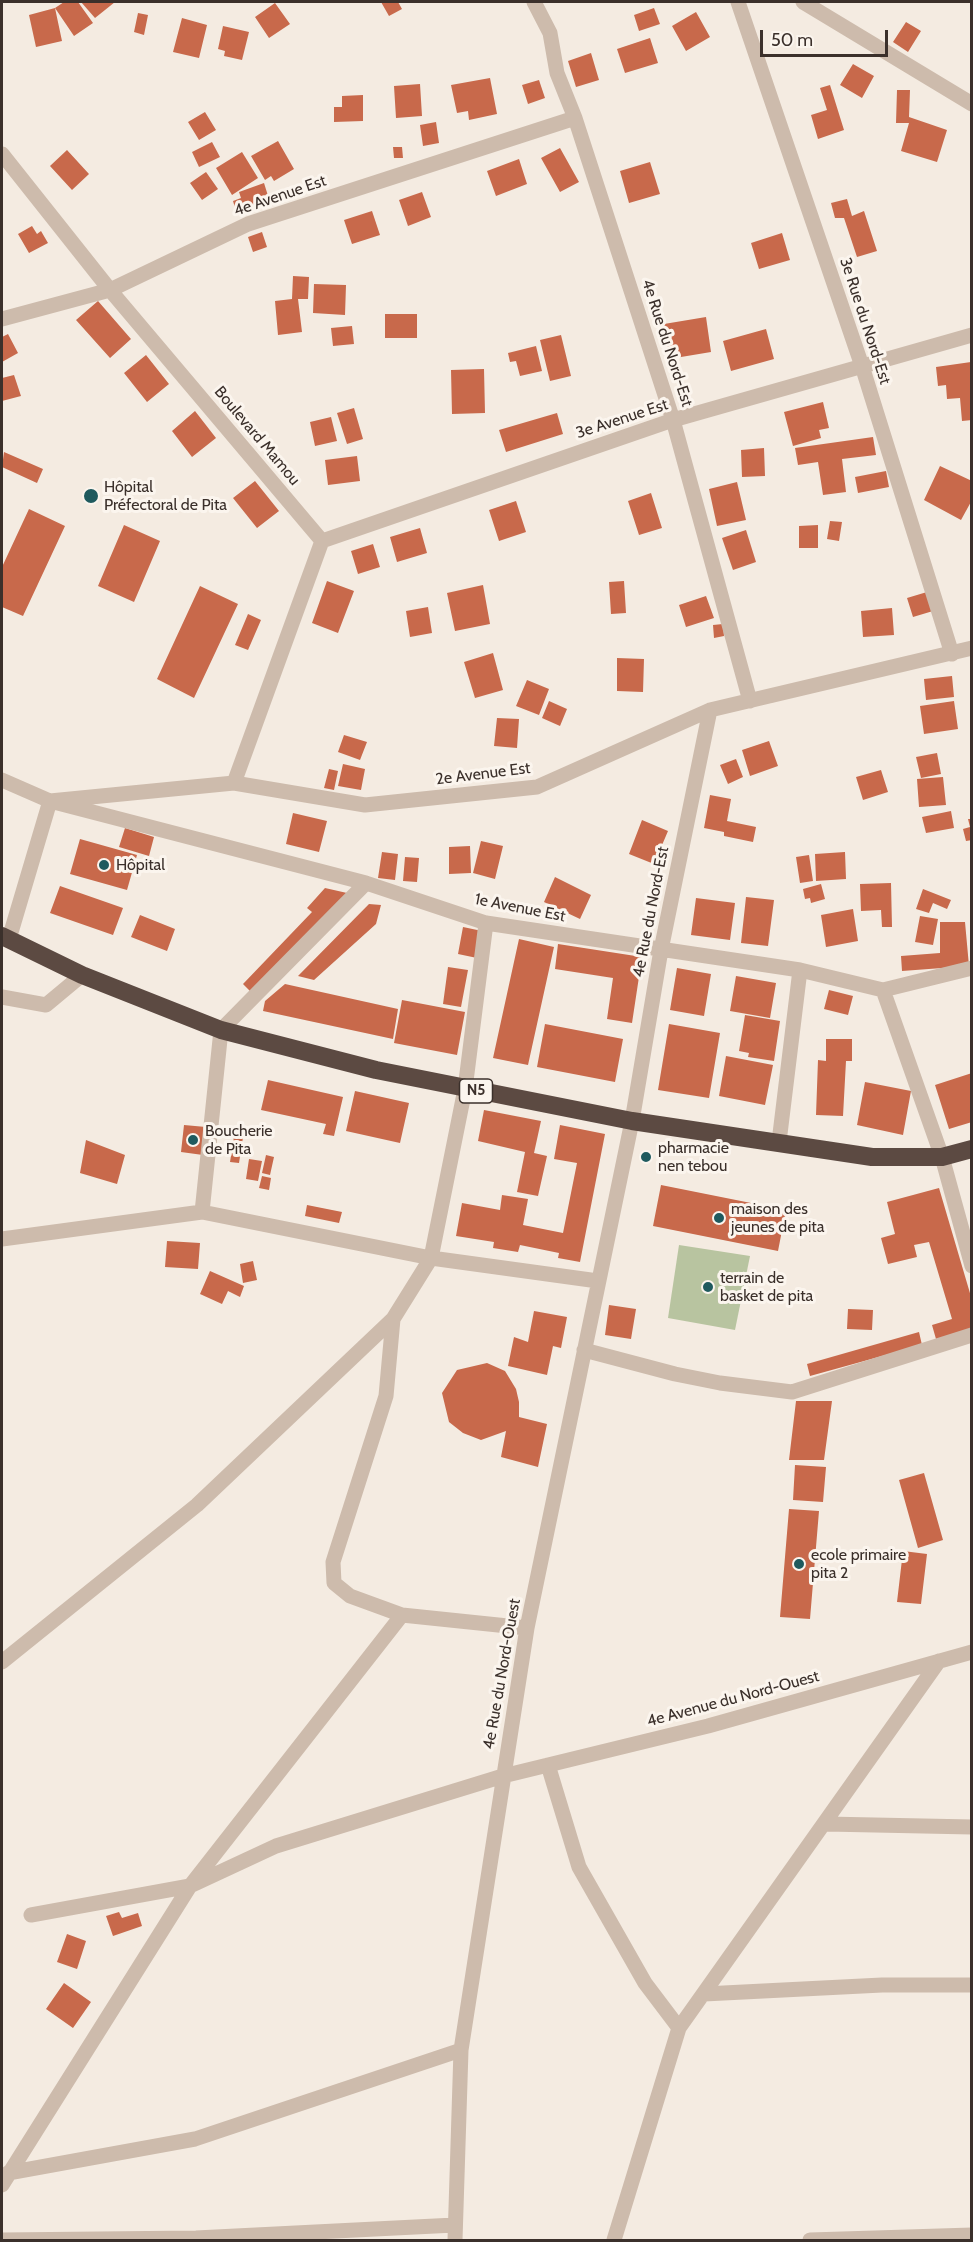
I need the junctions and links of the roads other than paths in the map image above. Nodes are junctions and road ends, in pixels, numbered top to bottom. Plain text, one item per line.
1 (534, 2) edge
2 (738, 2) edge
3 (803, 2) edge
4 (972, 104) edge
5 (574, 118) junction
6 (2, 154) edge
7 (110, 290) junction
8 (2, 319) edge
9 (972, 335) edge
10 (862, 366) junction
11 (673, 420) junction
12 (322, 541) junction
13 (972, 648) edge
14 (952, 654) junction
15 (750, 701) junction
16 (710, 710) junction
17 (2, 780) edge
18 (234, 783) junction
19 (50, 801) junction
20 (366, 883) junction
21 (486, 923) junction
22 (5, 938) edge
23 (660, 950) junction
24 (972, 969) edge
25 (800, 970) junction
26 (82, 975) junction
27 (883, 990) junction
28 (2, 997) edge
29 (221, 1030) junction
30 (465, 1089) junction
31 (632, 1121) junction
32 (779, 1142) junction
33 (972, 1149) edge
34 (942, 1157) junction
35 (202, 1212) junction
36 (2, 1239) edge
37 (431, 1258) junction
38 (972, 1266) edge
39 (598, 1281) junction
40 (393, 1319) junction
41 (972, 1335) edge
42 (584, 1350) junction
43 (402, 1615) junction
44 (527, 1628) junction
45 (972, 1652) edge
46 (939, 1661) junction
47 (2, 1662) edge
48 (548, 1765) junction
49 (503, 1776) junction
50 (826, 1824) junction
51 (972, 1827) edge
52 (190, 1886) junction
53 (31, 1915) dead end
54 (972, 1985) edge
55 (704, 1994) junction
56 (679, 2028) junction
57 (461, 2050) junction
58 (5, 2179) edge
59 (455, 2225) junction
60 (972, 2235) edge
61 (2, 2240) edge
62 (455, 2241) edge
63 (614, 2241) edge
64 (810, 2241) edge

1 - 5 street, 4e Rue du Nord-Est
2 - 10 street, 3e Rue du Nord-Est
3 - 4 street
5 - 7 street, 4e Avenue Est
5 - 11 street, 4e Rue du Nord-Est
6 - 7 street, Boulevard Mamou
7 - 8 street, 4e Avenue Est
7 - 12 street, Boulevard Mamou
9 - 10 street, 3e Avenue Est
10 - 11 street, 3e Avenue Est
10 - 14 street, 3e Rue du Nord-Est
11 - 12 street, 3e Avenue Est
11 - 15 street, 4e Rue du Nord-Est
12 - 18 street
13 - 14 street, 2e Avenue Est
14 - 15 street, 2e Avenue Est
15 - 16 street, 2e Avenue Est
16 - 18 street, 2e Avenue Est
16 - 23 street, 4e Rue du Nord-Est
17 - 19 street, 1e Avenue Est
18 - 19 street, 2e Avenue Est
19 - 20 street, 1e Avenue Est
19 - 22 street
20 - 21 street, 1e Avenue Est
20 - 29 street
21 - 23 street, 1e Avenue Est
21 - 30 street
22 - 26 highway, N5
23 - 25 street, 1e Avenue Est
23 - 31 street, 4e Rue du Nord-Est
24 - 27 street, 1e Avenue Est
25 - 27 street, 1e Avenue Est
25 - 32 street
26 - 28 street
26 - 29 highway, N5
27 - 34 street
29 - 30 highway, N5
29 - 35 street
30 - 31 highway, N5
30 - 37 street
31 - 32 highway, N5
31 - 39 street, 4e Rue du Nord-Ouest
32 - 34 highway, N5
33 - 34 highway, N5
34 - 38 street
35 - 36 street
35 - 37 street
37 - 39 street
37 - 40 street
39 - 42 street, 4e Rue du Nord-Ouest
40 - 43 street
40 - 47 street
41 - 42 street
42 - 44 street, 4e Rue du Nord-Ouest
43 - 44 street
43 - 52 street
44 - 49 street, 4e Rue du Nord-Ouest
45 - 46 street, 4e Avenue du Nord-Ouest
46 - 48 street, 4e Avenue du Nord-Ouest
46 - 50 street
48 - 49 street, 4e Avenue du Nord-Ouest
48 - 56 street
49 - 52 street, 4e Avenue du Nord-Ouest
49 - 57 street, 4e Rue du Nord-Ouest
50 - 51 street
50 - 55 street
52 - 53 street, 4e Avenue du Nord-Ouest
52 - 58 street
54 - 55 street
55 - 56 street
56 - 63 street
57 - 58 street
57 - 59 street, 4e Rue du Nord-Ouest
59 - 61 street
59 - 62 street, 4e Rue du Nord-Ouest
60 - 64 street

